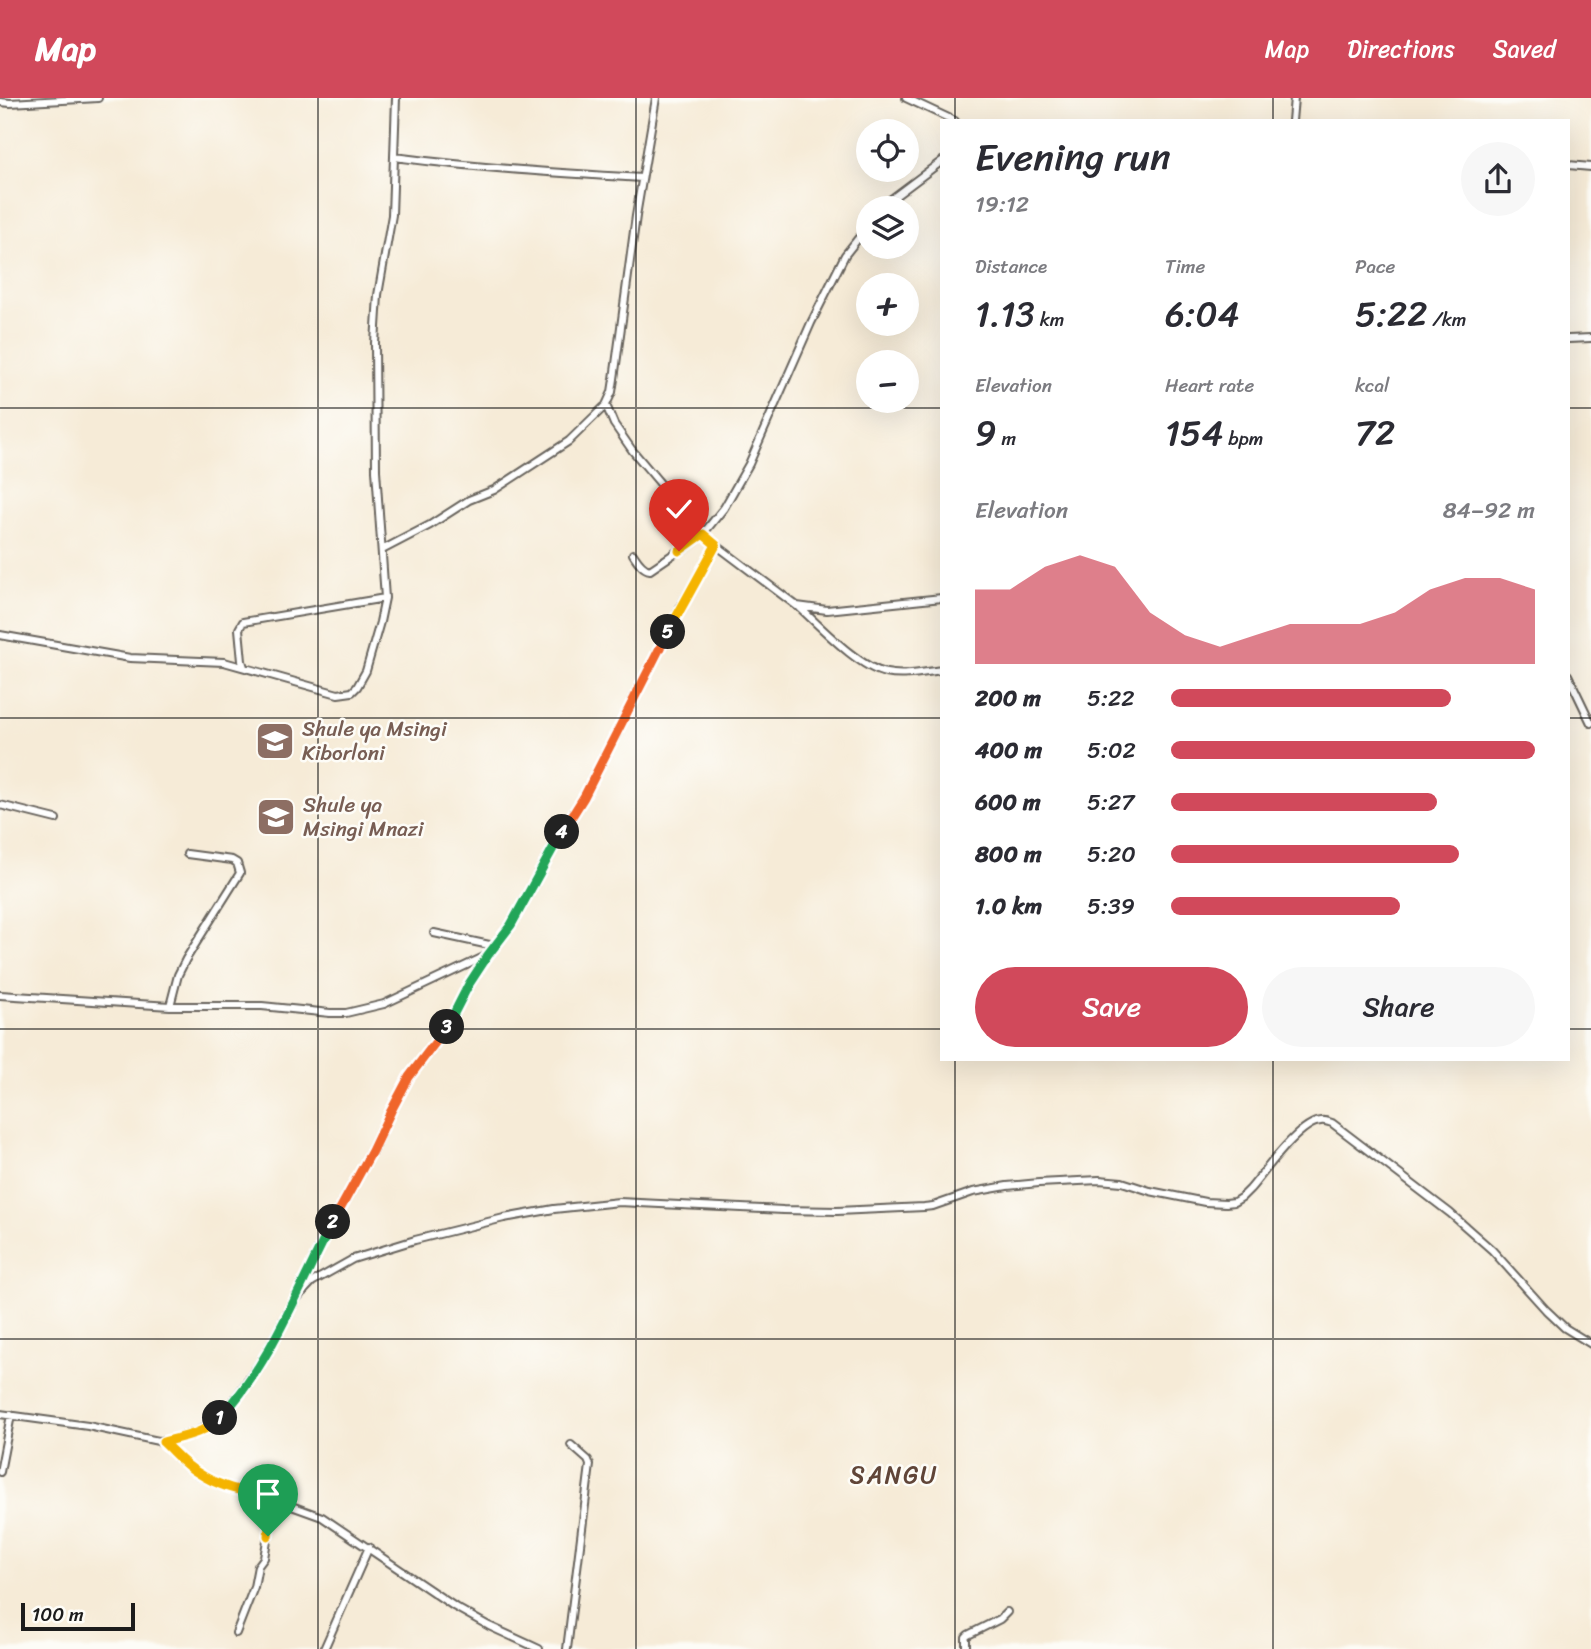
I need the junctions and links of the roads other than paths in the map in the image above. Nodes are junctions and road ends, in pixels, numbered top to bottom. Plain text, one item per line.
1 (98, 98) edge
2 (396, 98) edge
3 (656, 98) edge
4 (906, 98) edge
5 (1294, 98) edge
6 (0, 102) edge
7 (950, 119) edge
8 (1292, 119) edge
9 (394, 157) junction
10 (940, 162) edge
11 (1570, 165) edge
12 (1591, 167) edge
13 (642, 178) junction
14 (895, 196) edge
15 (856, 241) edge
16 (1591, 338) edge
17 (1570, 339) edge
18 (606, 405) junction
19 (703, 534) junction
20 (716, 545) junction
21 (382, 550) junction
22 (633, 554) dead end
23 (385, 598) junction
24 (940, 598) edge
25 (797, 606) junction
26 (0, 635) edge
27 (244, 667) junction
28 (940, 670) edge
29 (1570, 679) edge
30 (1591, 723) edge
31 (0, 805) edge
32 (56, 819) dead end
33 (187, 854) dead end
34 (434, 933) dead end
35 (494, 946) junction
36 (488, 955) junction
37 (0, 995) edge
38 (170, 1006) junction
39 (295, 1300) junction
40 (1591, 1343) edge
41 (0, 1413) edge
42 (11, 1415) junction
43 (0, 1442) edge
44 (163, 1442) junction
45 (572, 1445) dead end
46 (4, 1451) junction
47 (0, 1472) edge
48 (272, 1499) junction
49 (369, 1547) junction
50 (1007, 1612) dead end
51 (236, 1633) dead end
52 (324, 1649) edge
53 (539, 1649) edge
54 (567, 1649) edge
55 (966, 1649) edge

1 - 6 street
2 - 9 street
3 - 13 street
4 - 7 street
5 - 8 street
9 - 13 street
9 - 21 street
10 - 14 street
11 - 12 street
13 - 18 street
15 - 19 street
16 - 17 street
18 - 19 street
18 - 21 street
19 - 20 street
19 - 22 street
20 - 25 street
20 - 35 street
21 - 23 street
23 - 27 street
23 - 27 street
24 - 25 street
25 - 28 street
26 - 27 street
29 - 30 street
31 - 32 street
33 - 38 street
34 - 35 street
35 - 36 street
36 - 38 street
36 - 39 street
37 - 38 street
39 - 40 street
39 - 44 street
41 - 42 street
42 - 44 street
42 - 46 street
43 - 46 street
44 - 48 street
45 - 54 street
46 - 47 street
48 - 49 street
48 - 51 street
49 - 52 street
49 - 53 street
50 - 55 street

